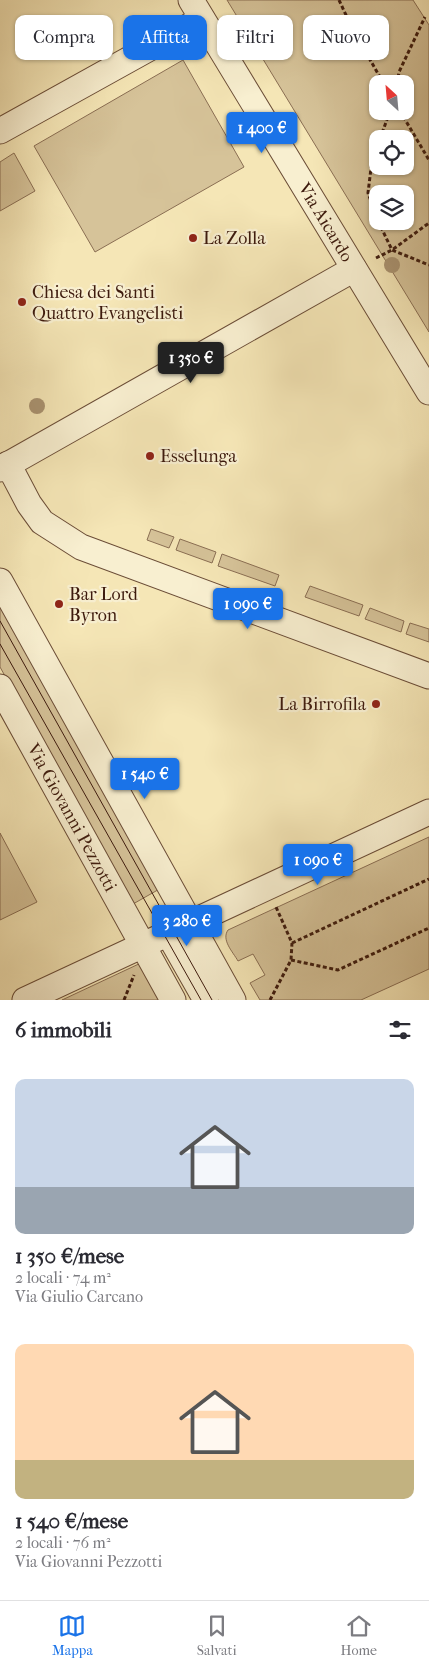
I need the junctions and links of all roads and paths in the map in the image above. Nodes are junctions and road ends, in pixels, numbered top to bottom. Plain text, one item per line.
1 (339, 0) edge
2 (197, 9) edge
3 (425, 17) dead end
4 (379, 75) edge
5 (398, 75) edge
6 (405, 120) edge
7 (0, 131) edge
8 (429, 160) edge
9 (370, 175) edge
10 (369, 196) edge
11 (429, 223) edge
12 (383, 230) edge
13 (392, 250) junction
14 (365, 264) junction
15 (429, 264) edge
16 (429, 392) edge
17 (4, 466) edge
18 (0, 581) edge
19 (429, 676) edge
20 (0, 688) edge
21 (9, 724) edge
22 (429, 812) edge
23 (429, 879) edge
24 (275, 904) dead end
25 (179, 928) junction
26 (429, 928) edge
27 (292, 943) junction
28 (139, 956) junction
29 (291, 960) junction
30 (25, 1000) edge
31 (124, 1000) edge
32 (173, 1000) edge
33 (206, 1000) edge
34 (233, 1000) edge
35 (270, 1000) edge

1 - 4 path
2 - 7 street
2 - 14 street, Via Aicardo
3 - 5 path
6 - 8 path
9 - 10 path
11 - 13 path
12 - 13 path
13 - 14 path
13 - 15 path
14 - 16 street, Via Aicardo
14 - 17 street
17 - 19 street
18 - 25 street
20 - 21 street, Via Giovanni Pezzotti
21 - 28 street, Via Giovanni Pezzotti
22 - 25 street
23 - 27 path
24 - 27 path
25 - 28 street
25 - 33 street
25 - 34 street
26 - 29 path
27 - 29 path
28 - 30 street
28 - 31 path
28 - 32 street, Via Giovanni Pezzotti
29 - 35 path

